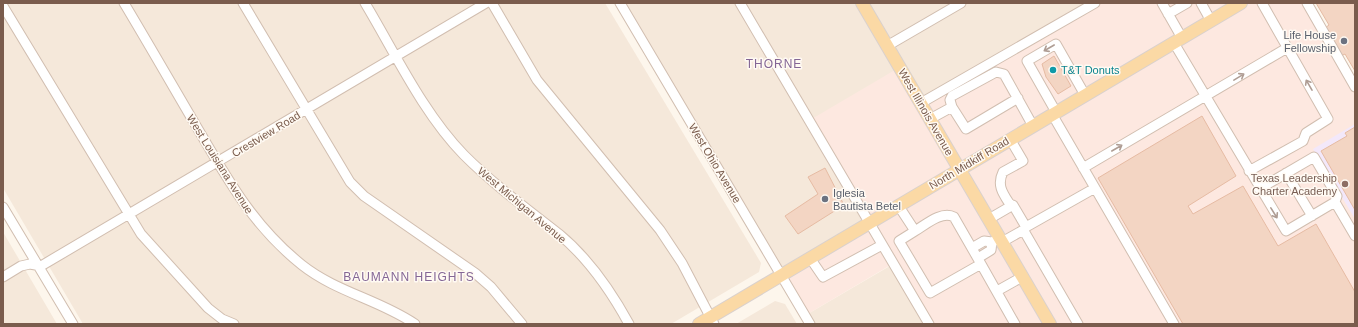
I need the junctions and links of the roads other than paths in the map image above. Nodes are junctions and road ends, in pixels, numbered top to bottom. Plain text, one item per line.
1 (124, 3) edge
2 (243, 3) edge
3 (365, 3) edge
4 (486, 3) edge
5 (492, 3) edge
6 (620, 3) edge
7 (740, 3) edge
8 (862, 3) edge
9 (961, 3) edge
10 (1095, 3) edge
11 (1162, 3) edge
12 (1187, 3) edge
13 (1200, 3) edge
14 (1262, 3) edge
15 (1306, 3) edge
16 (1233, 5) edge
17 (3, 6) edge
18 (946, 7) edge
19 (1168, 14) junction
20 (1211, 21) junction
21 (1178, 40) junction
22 (887, 46) junction
23 (1287, 48) junction
24 (396, 56) junction
25 (1355, 86) edge
26 (1085, 95) junction
27 (1205, 97) junction
28 (1018, 98) junction
29 (921, 103) junction
30 (952, 107) junction
31 (306, 110) junction
32 (1054, 113) junction
33 (930, 119) junction
34 (1033, 126) junction
35 (1010, 139) junction
36 (218, 162) junction
37 (1083, 168) junction
38 (959, 169) junction
39 (1249, 171) junction
40 (1286, 173) junction
41 (1094, 188) junction
42 (1259, 189) junction
43 (1335, 202) junction
44 (898, 205) junction
45 (1011, 206) junction
46 (3, 207) edge
47 (129, 214) junction
48 (1312, 216) junction
49 (989, 220) junction
50 (869, 223) junction
51 (1025, 228) junction
52 (915, 231) junction
53 (1355, 236) edge
54 (998, 241) junction
55 (882, 245) junction
56 (972, 248) junction
57 (810, 258) junction
58 (980, 261) junction
59 (38, 266) junction
60 (781, 275) junction
61 (3, 277) edge
62 (1022, 277) junction
63 (997, 291) junction
64 (712, 321) edge
65 (72, 324) edge
66 (234, 324) edge
67 (415, 324) edge
68 (522, 324) edge
69 (629, 324) edge
70 (698, 324) edge
71 (810, 324) edge
72 (929, 324) edge
73 (1015, 324) edge
74 (1050, 324) edge
75 (1078, 324) edge
76 (1174, 324) edge

1 - 36 street, West Louisiana Avenue
2 - 31 street
3 - 24 street, West Michigan Avenue
4 - 24 street, Crestview Road
5 - 64 street
6 - 60 street, West Ohio Avenue
7 - 50 street
8 - 22 main road, West Illinois Avenue
9 - 18 street
10 - 29 street
11 - 19 street
12 - 19 street
13 - 20 street
14 - 23 street
15 - 25 street
16 - 20 main road, North Midkiff Road
17 - 47 street
18 - 22 street
19 - 21 street
20 - 21 main road, North Midkiff Road
21 - 26 main road, North Midkiff Road
21 - 27 street
22 - 29 main road, West Illinois Avenue
27 -> 23 street
39 -> 23 street
24 - 31 street, Crestview Road
24 - 69 street, West Michigan Avenue
26 - 32 main road, North Midkiff Road
26 -> 32 street
37 -> 27 street
27 - 39 street
28 - 30 street
28 - 30 street
28 - 34 street
29 - 33 main road, West Illinois Avenue
30 - 33 street
31 - 36 street, Crestview Road
31 - 68 street
32 - 34 main road, North Midkiff Road
32 - 37 street
33 - 38 main road, West Illinois Avenue
34 - 35 main road, North Midkiff Road
35 - 38 main road, North Midkiff Road
35 - 45 street
36 - 47 street, Crestview Road
36 - 67 street, West Louisiana Avenue
37 - 41 street
38 - 44 main road, North Midkiff Road
38 - 49 main road, West Illinois Avenue
39 - 42 street
40 - 42 street
40 - 43 street
40 - 48 street
41 - 51 street
41 - 76 street
42 -> 48 street
43 - 48 street
43 - 53 street
44 - 50 main road, North Midkiff Road
44 - 52 street
45 - 49 street
45 - 51 street
46 - 59 street
47 - 59 street, Crestview Road
47 - 66 street
49 - 54 main road, West Illinois Avenue
50 - 55 street
50 - 57 main road, North Midkiff Road
51 - 54 street
51 - 75 street
52 - 56 street
52 - 58 street
54 - 56 street
54 - 58 street
54 - 62 main road, West Illinois Avenue
55 - 57 street
55 - 72 street
56 - 58 street
57 - 60 main road, North Midkiff Road
58 - 63 street
59 - 61 street, Crestview Road
59 - 65 street
60 - 64 main road, North Midkiff Road
60 - 71 street, West Ohio Avenue
62 - 63 street
62 - 74 main road, West Illinois Avenue
63 - 73 street
64 - 70 main road, North Midkiff Road

